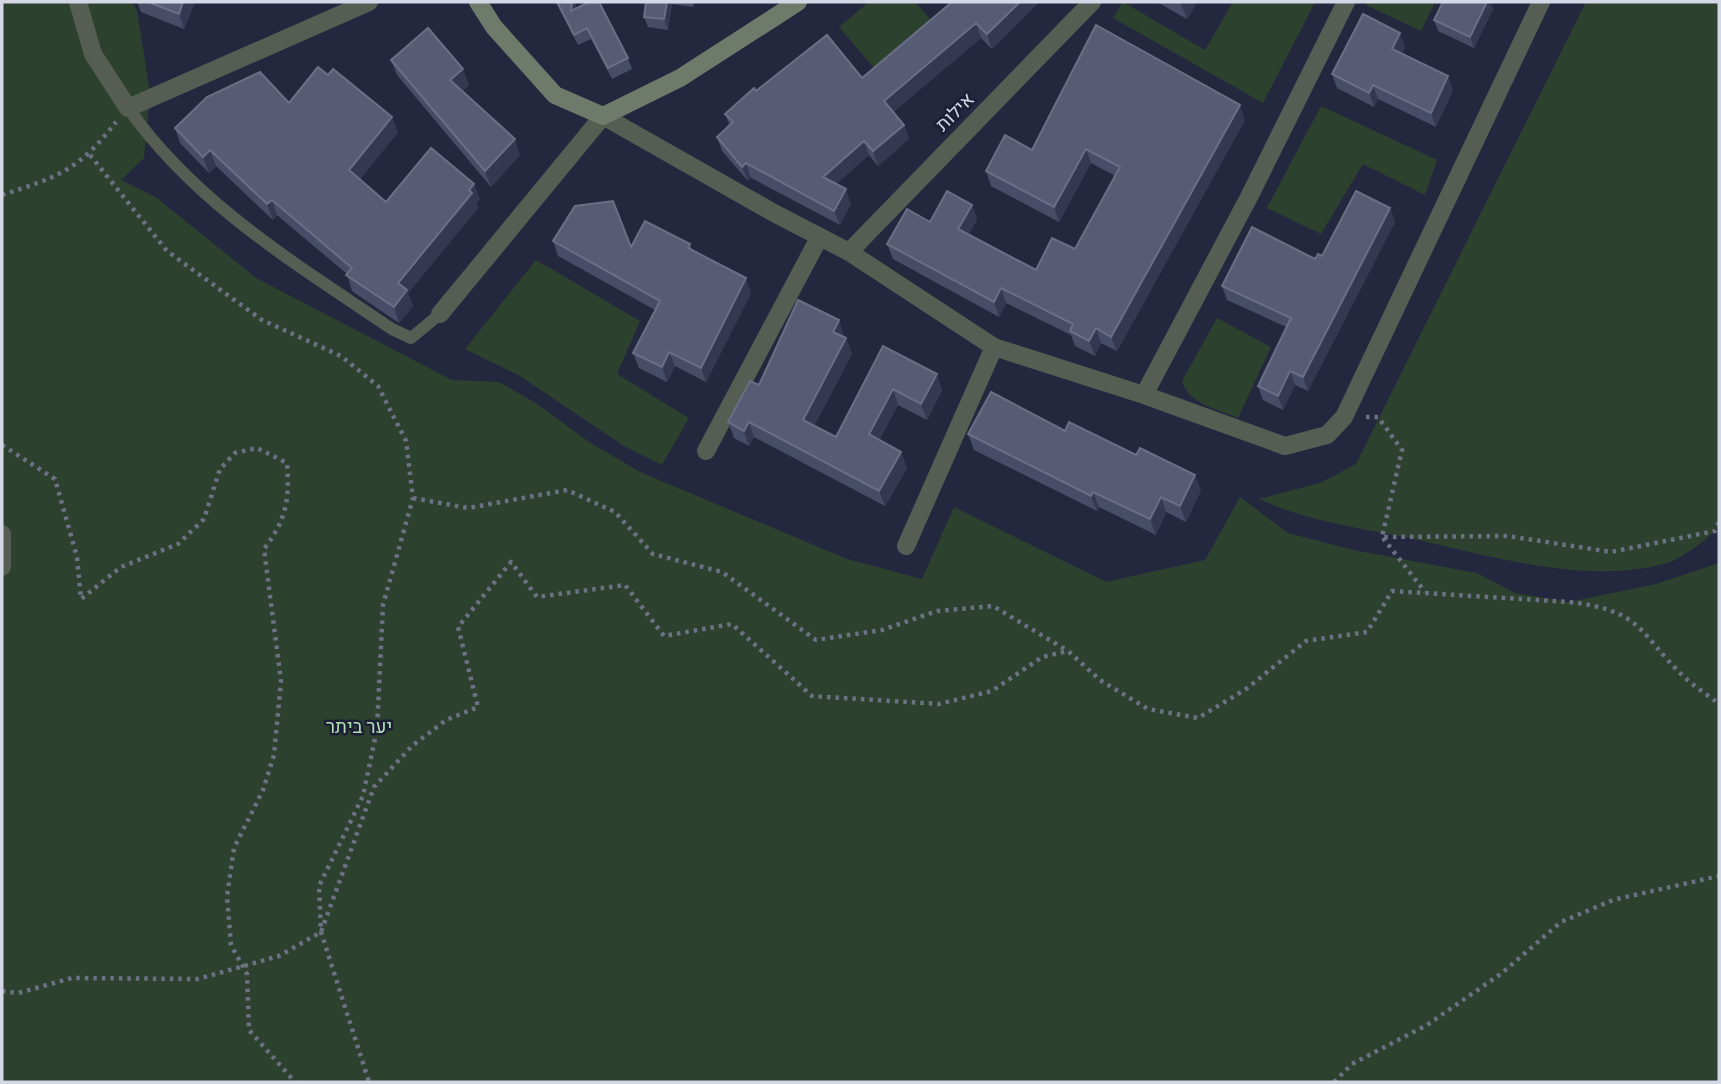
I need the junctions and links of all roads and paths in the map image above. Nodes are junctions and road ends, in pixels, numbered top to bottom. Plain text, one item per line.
1 (78, 2) edge
2 (369, 2) edge
3 (478, 2) edge
4 (798, 2) edge
5 (1092, 2) edge
6 (1346, 2) edge
7 (1541, 2) edge
8 (128, 108) junction
9 (603, 116) junction
10 (90, 155) junction
11 (2, 195) edge
12 (819, 238) junction
13 (849, 252) junction
14 (440, 314) joint
15 (995, 347) junction
16 (1144, 395) junction
17 (1344, 417) junction
18 (2, 445) edge
19 (706, 451) dead end
20 (412, 499) junction
21 (1719, 522) edge
22 (2, 534) edge
23 (1382, 537) junction
24 (906, 546) dead end
25 (2, 567) edge
26 (1426, 593) junction
27 (1068, 651) junction
28 (1719, 704) edge
29 (1719, 876) edge
30 (321, 932) junction
31 (242, 966) junction
32 (2, 991) edge
33 (295, 1082) edge
34 (369, 1082) edge
35 (1334, 1082) edge

1 - 8 street
2 - 8 street
3 - 9 street
4 - 9 street
5 - 13 street, אילות
6 - 16 street
7 - 17 street
8 - 10 path
8 - 14 lane
9 - 12 street
9 - 14 street
10 - 11 path
10 - 20 path
12 - 13 street
12 - 19 street
13 - 15 street
15 - 16 street
15 - 24 street
16 - 17 street
17 - 23 path
18 - 31 path
20 - 27 path
20 - 30 path
21 - 23 path
22 - 25 street
23 - 26 path
26 - 27 path
26 - 28 path
27 - 30 path
29 - 35 path
30 - 31 path
30 - 34 path
31 - 32 path
31 - 33 path

